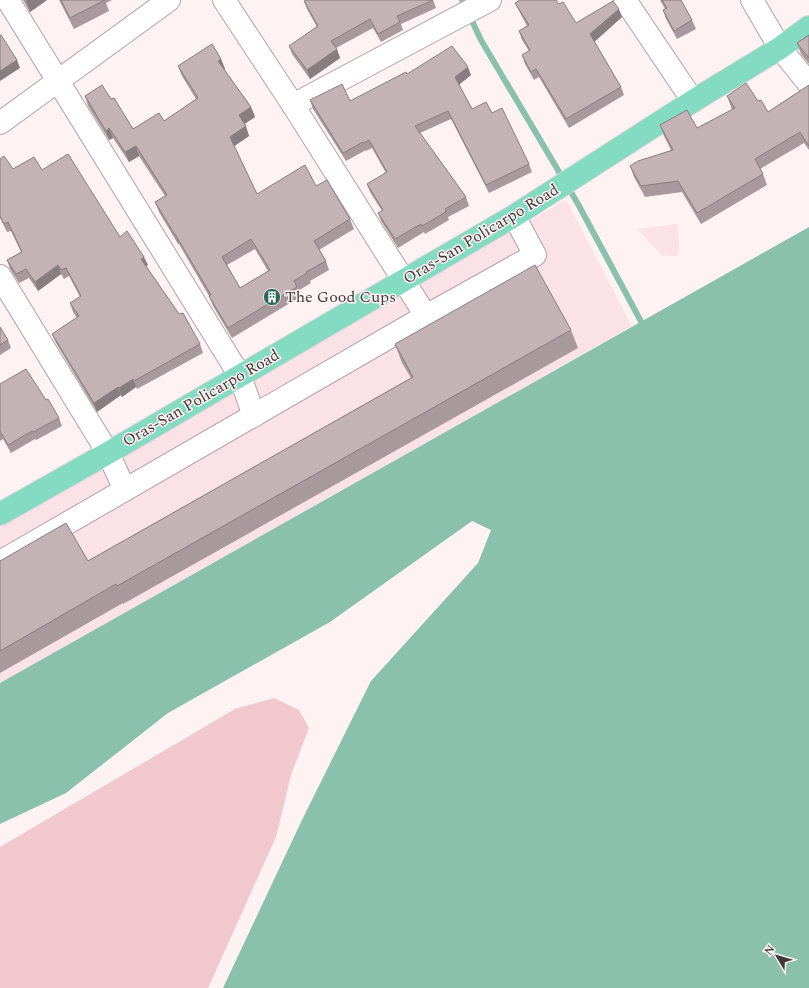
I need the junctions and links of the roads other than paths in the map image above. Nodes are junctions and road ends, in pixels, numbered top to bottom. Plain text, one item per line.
1 (8, 0) edge
2 (169, 0) edge
3 (224, 0) edge
4 (490, 0) edge
5 (625, 0) edge
6 (752, 0) edge
7 (809, 27) edge
8 (780, 48) junction
9 (58, 82) junction
10 (809, 84) edge
11 (693, 101) junction
12 (293, 105) junction
13 (0, 123) edge
14 (514, 216) junction
15 (0, 276) edge
16 (405, 280) junction
17 (426, 316) junction
18 (240, 376) junction
19 (254, 416) junction
20 (108, 453) junction
21 (125, 490) junction
22 (0, 514) edge
23 (0, 562) edge

1 - 9 street
2 - 9 street
3 - 12 street
4 - 12 street
5 - 11 street
6 - 8 street
7 - 8 main road, Oras-San Policarpo Road
8 - 10 street
8 - 11 main road, Oras-San Policarpo Road
9 - 13 street
9 - 18 street
11 - 14 main road, Oras-San Policarpo Road
12 - 16 street
14 - 16 main road, Oras-San Policarpo Road
14 - 17 street
15 - 20 street
16 - 17 street
16 - 18 main road, Oras-San Policarpo Road
17 - 19 street
18 - 19 street
18 - 20 main road, Oras-San Policarpo Road
19 - 21 street
20 - 21 street
20 - 22 main road, Oras-San Policarpo Road
21 - 23 street

